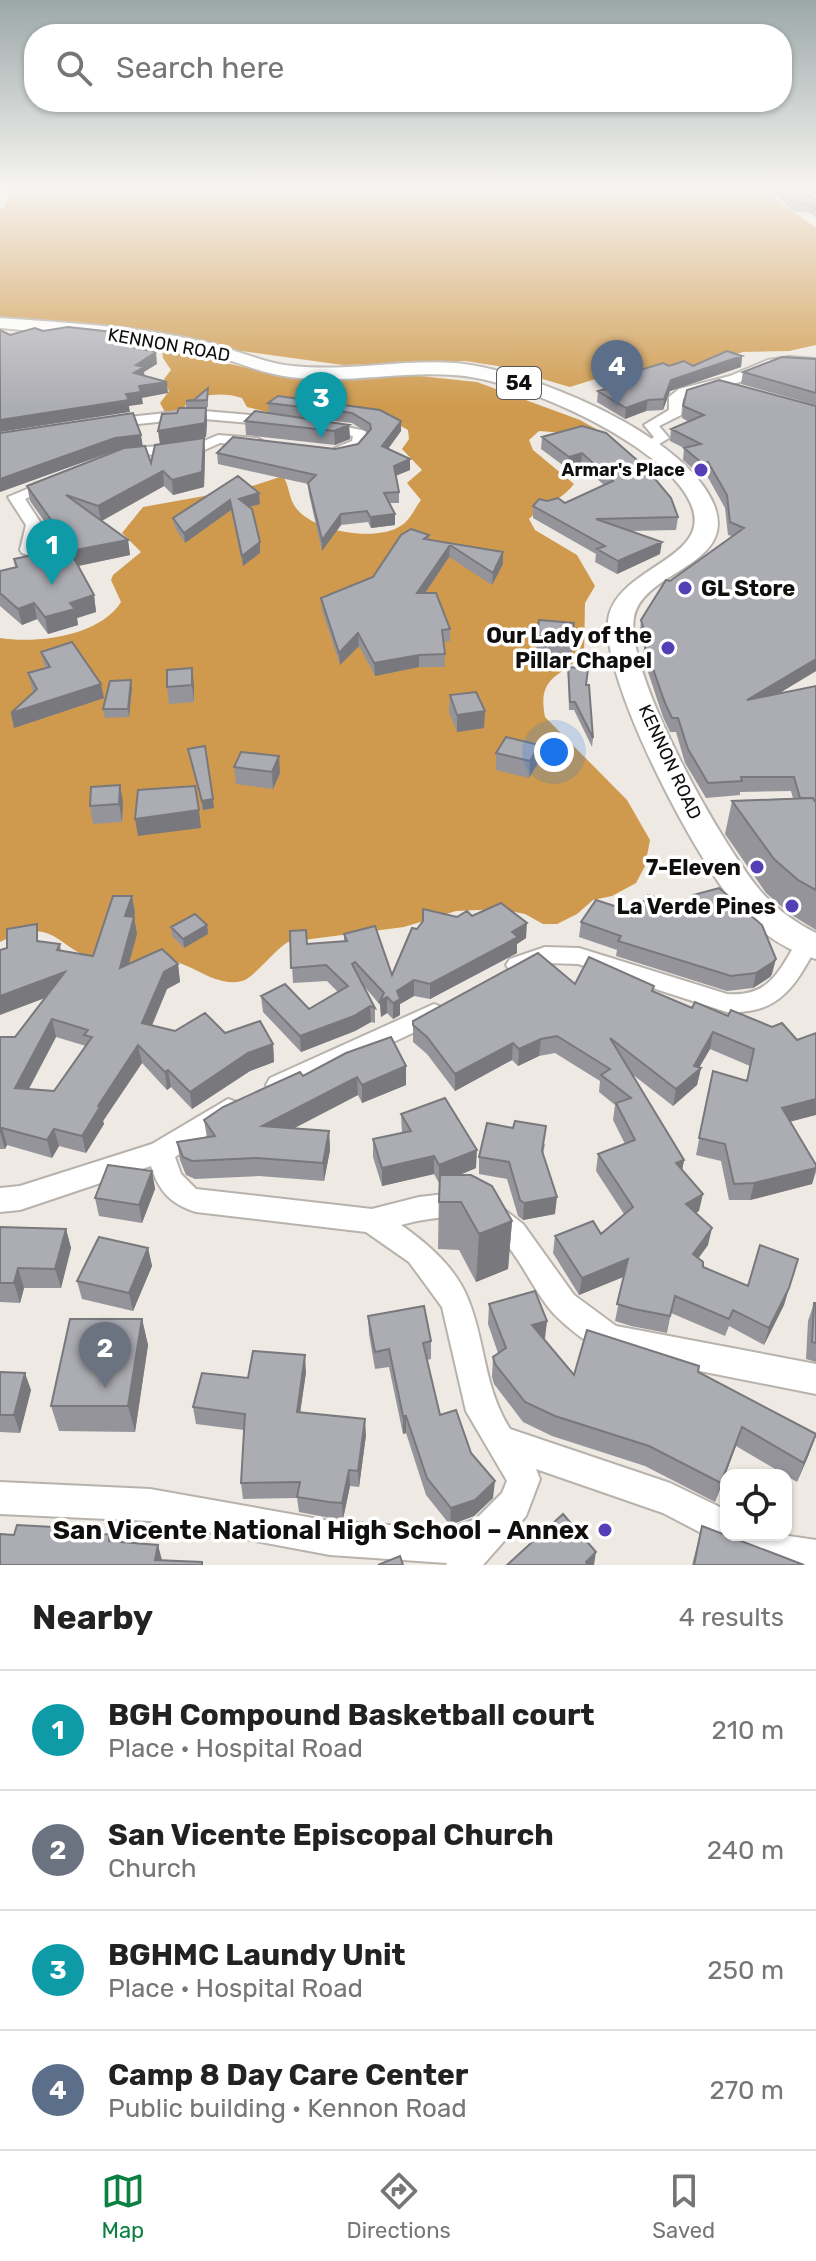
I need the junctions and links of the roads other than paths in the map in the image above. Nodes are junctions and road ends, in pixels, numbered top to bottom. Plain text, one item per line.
1 (0, 323) edge
2 (816, 363) edge
3 (744, 376) junction
4 (816, 376) edge
5 (718, 384) junction
6 (746, 392) edge
7 (208, 415) junction
8 (91, 426) edge
9 (218, 439) junction
10 (276, 444) edge
11 (649, 446) junction
12 (323, 452) edge
13 (107, 462) edge
14 (64, 477) edge
15 (28, 550) dead end
16 (811, 946) edge
17 (498, 977) edge
18 (454, 1002) edge
19 (161, 1152) junction
20 (0, 1200) edge
21 (372, 1221) junction
22 (816, 1379) edge
23 (500, 1441) junction
24 (0, 1498) edge
25 (720, 1525) edge
26 (487, 1532) junction
27 (750, 1541) edge
28 (816, 1557) edge
29 (463, 1565) edge

1 - 11 highway, KENNON ROAD / 54
2 - 3 street
3 - 4 street
3 - 5 street
5 - 6 street
5 - 11 street
7 - 8 street
7 - 9 street
7 - 12 street
9 - 10 street
9 - 13 street
11 - 16 highway, KENNON ROAD / 54
14 - 15 street
16 - 17 street
18 - 19 street
19 - 20 street
19 - 21 street
21 - 22 street
21 - 23 street
23 - 25 street
23 - 26 street
24 - 26 street
26 - 29 street
27 - 28 street

